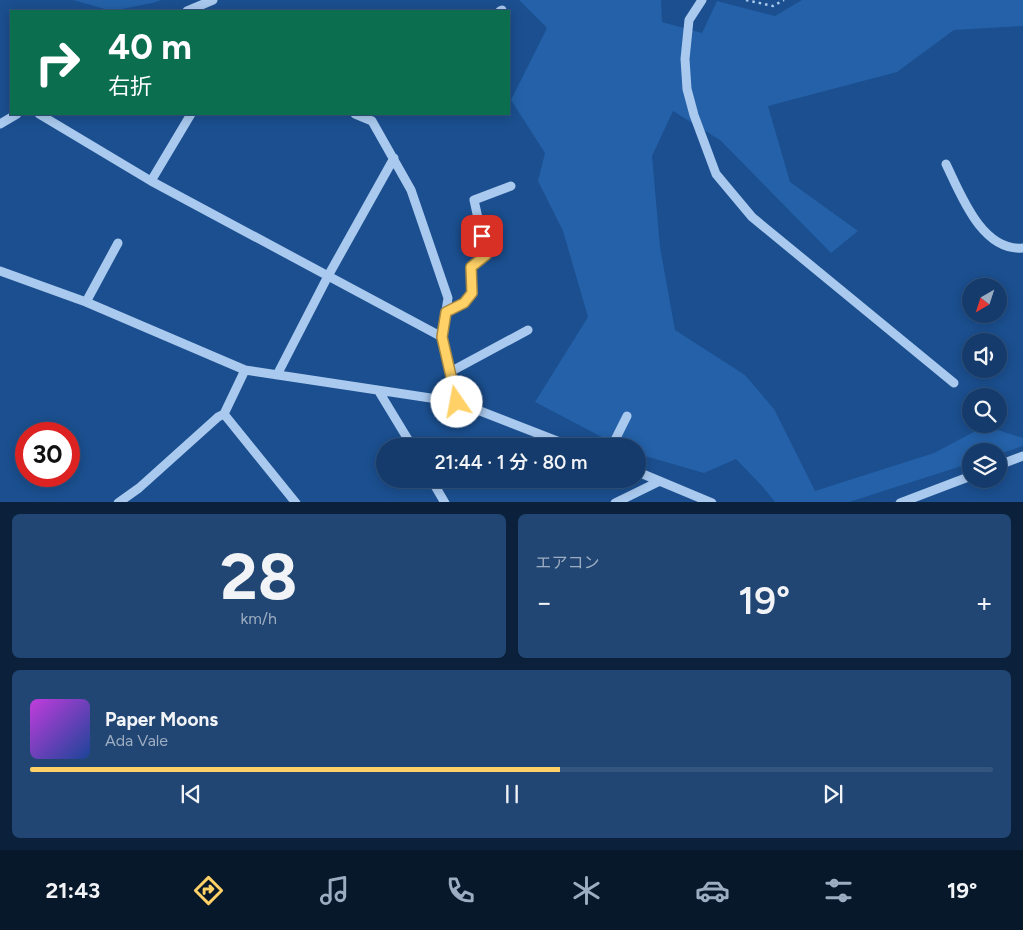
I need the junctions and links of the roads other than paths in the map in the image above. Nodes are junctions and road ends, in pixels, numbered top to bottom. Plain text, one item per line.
1 (214, 0) edge
2 (702, 0) edge
3 (189, 10) edge
4 (15, 115) edge
5 (41, 115) edge
6 (190, 115) edge
7 (357, 115) edge
8 (377, 115) edge
9 (372, 121) junction
10 (1, 123) edge
11 (394, 158) junction
12 (946, 164) dead end
13 (151, 181) junction
14 (511, 186) dead end
15 (118, 243) dead end
16 (1023, 248) edge
17 (0, 271) edge
18 (328, 276) junction
19 (86, 302) junction
20 (446, 312) junction
21 (528, 330) dead end
22 (442, 337) junction
23 (245, 370) junction
24 (450, 372) junction
25 (277, 375) junction
26 (954, 383) dead end
27 (378, 390) junction
28 (457, 402) junction
29 (224, 414) junction
30 (627, 416) dead end
31 (407, 438) edge
32 (549, 438) edge
33 (616, 438) edge
34 (1023, 456) edge
35 (1007, 462) edge
36 (646, 475) edge
37 (962, 479) edge
38 (660, 481) junction
39 (436, 488) edge
40 (118, 502) edge
41 (296, 502) edge
42 (445, 502) edge
43 (616, 502) edge
44 (712, 502) edge
45 (900, 502) edge

1 - 3 street
2 - 26 street
4 - 10 street
5 - 13 street
6 - 13 street
7 - 9 street
8 - 9 street
9 - 11 street
11 - 18 street
11 - 20 street
12 - 16 street
13 - 18 street
14 - 20 street
15 - 19 street
17 - 19 street
18 - 22 street
18 - 25 street
19 - 23 street
20 - 22 street
21 - 24 street
22 - 24 street
23 - 25 street
23 - 29 street
24 - 28 street
25 - 27 street
27 - 28 street
27 - 31 street
28 - 32 street
29 - 40 street
29 - 41 street
30 - 33 street
34 - 35 street
36 - 38 street
37 - 45 street
38 - 43 street
38 - 44 street
39 - 42 street

